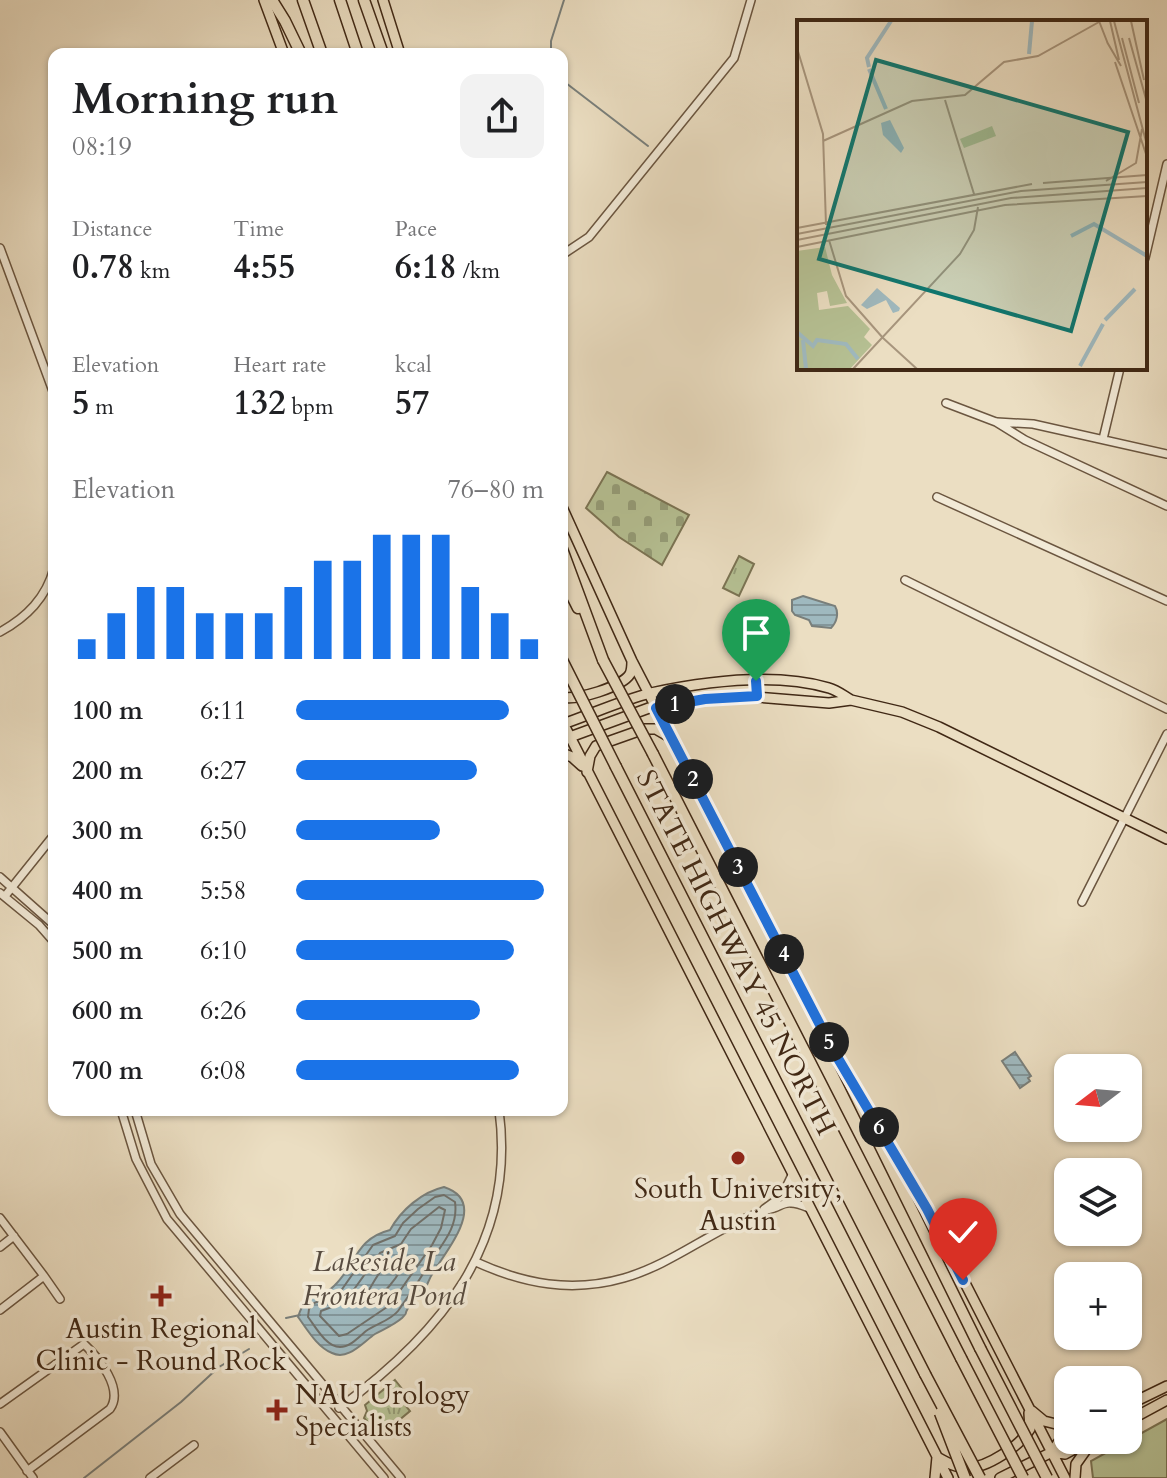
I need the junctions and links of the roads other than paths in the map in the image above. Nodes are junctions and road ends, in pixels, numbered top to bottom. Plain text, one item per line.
1 (264, 0) edge
2 (272, 0) edge
3 (303, 0) edge
4 (340, 0) edge
5 (364, 0) edge
6 (383, 0) edge
7 (751, 0) edge
8 (282, 48) edge
9 (298, 48) edge
10 (320, 48) edge
11 (358, 48) edge
12 (381, 48) edge
13 (398, 48) edge
14 (1167, 164) edge
15 (0, 248) edge
16 (1147, 249) edge
17 (568, 252) edge
18 (1120, 370) edge
19 (48, 378) edge
20 (946, 403) dead end
21 (996, 422) junction
22 (1103, 439) junction
23 (1167, 454) edge
24 (937, 497) dead end
25 (1167, 506) edge
26 (568, 520) edge
27 (568, 565) edge
28 (905, 580) dead end
29 (48, 586) edge
30 (568, 588) edge
31 (1167, 601) edge
32 (0, 632) edge
33 (603, 660) junction
34 (632, 661) junction
35 (568, 672) edge
36 (756, 681) junction
37 (649, 694) junction
38 (757, 696) junction
39 (568, 697) edge
40 (851, 700) junction
41 (656, 708) junction
42 (1167, 709) edge
43 (568, 721) edge
44 (1167, 734) edge
45 (568, 739) edge
46 (672, 740) junction
47 (568, 743) edge
48 (568, 755) edge
49 (587, 772) junction
50 (1125, 818) junction
51 (1167, 839) edge
52 (48, 843) edge
53 (0, 877) edge
54 (13, 887) junction
55 (2, 895) edge
56 (1082, 902) dead end
57 (48, 919) edge
58 (48, 935) edge
59 (833, 1050) junction
60 (123, 1116) edge
61 (137, 1116) edge
62 (499, 1116) edge
63 (792, 1175) junction
64 (809, 1208) junction
65 (763, 1210) junction
66 (0, 1218) edge
67 (14, 1236) junction
68 (0, 1247) edge
69 (476, 1262) junction
70 (44, 1276) junction
71 (60, 1299) dead end
72 (0, 1310) edge
73 (925, 1374) junction
74 (1167, 1386) edge
75 (1142, 1398) edge
76 (1167, 1400) edge
77 (0, 1404) edge
78 (340, 1407) junction
79 (1029, 1409) junction
80 (1142, 1413) edge
81 (332, 1415) junction
82 (1054, 1424) edge
83 (0, 1432) edge
84 (194, 1445) dead end
85 (1054, 1449) edge
86 (1052, 1452) junction
87 (1083, 1454) edge
88 (937, 1457) junction
89 (30, 1476) edge
90 (150, 1478) edge
91 (384, 1478) edge
92 (401, 1478) edge
93 (935, 1478) edge
94 (948, 1478) edge
95 (965, 1478) edge
96 (980, 1478) edge
97 (1000, 1478) edge
98 (1023, 1478) edge
99 (1047, 1478) edge
100 (1065, 1478) edge
101 (1075, 1478) edge

1 - 8 main road
2 - 9 highway
3 - 10 highway
4 - 11 highway
5 - 12 highway
6 - 13 main road
7 - 17 street
14 - 16 street
15 - 19 street
18 - 22 street
20 - 21 street
21 - 22 street
21 - 25 street
22 - 23 street
24 - 31 street
26 - 34 main road
27 - 33 highway
28 - 42 street
29 - 32 street
30 - 33 highway, STATE HIGHWAY 45 NORTH
33 - 98 highway, STATE HIGHWAY 45 NORTH, bridge
34 - 37 main road
34 - 39 main road
35 - 73 highway, STATE HIGHWAY 45 NORTH, bridge
36 - 37 main road
36 - 38 main road
36 - 40 main road
37 - 41 main road
37 - 43 main road
38 - 40 main road
38 - 41 main road
40 - 50 main road
41 - 45 main road
41 - 46 main road
44 - 50 street
46 - 49 main road
46 - 59 main road
47 - 49 main road
48 - 49 main road
49 - 63 main road
50 - 51 main road
50 - 56 street
52 - 54 street
53 - 54 street
54 - 55 street
54 - 57 street
55 - 58 street
59 - 79 main road
59 - 99 highway, bridge
60 - 81 street
61 - 78 street
62 - 69 street
63 - 64 main road
63 - 65 street
64 - 65 street
64 - 88 main road
65 - 69 street
66 - 67 street
67 - 68 street
67 - 70 street
69 - 78 street
70 - 71 street
70 - 72 street
73 - 95 highway, bridge
73 - 96 highway, STATE HIGHWAY 45 NORTH, bridge
74 - 75 main road
76 - 80 main road
77 - 89 street
78 - 81 street
78 - 92 street
79 - 82 main road
79 - 86 main road
79 - 88 main road
81 - 91 street
83 - 89 street
84 - 90 street
85 - 86 main road
86 - 97 main road
86 - 100 main road
87 - 101 main road
88 - 93 main road
88 - 94 main road

